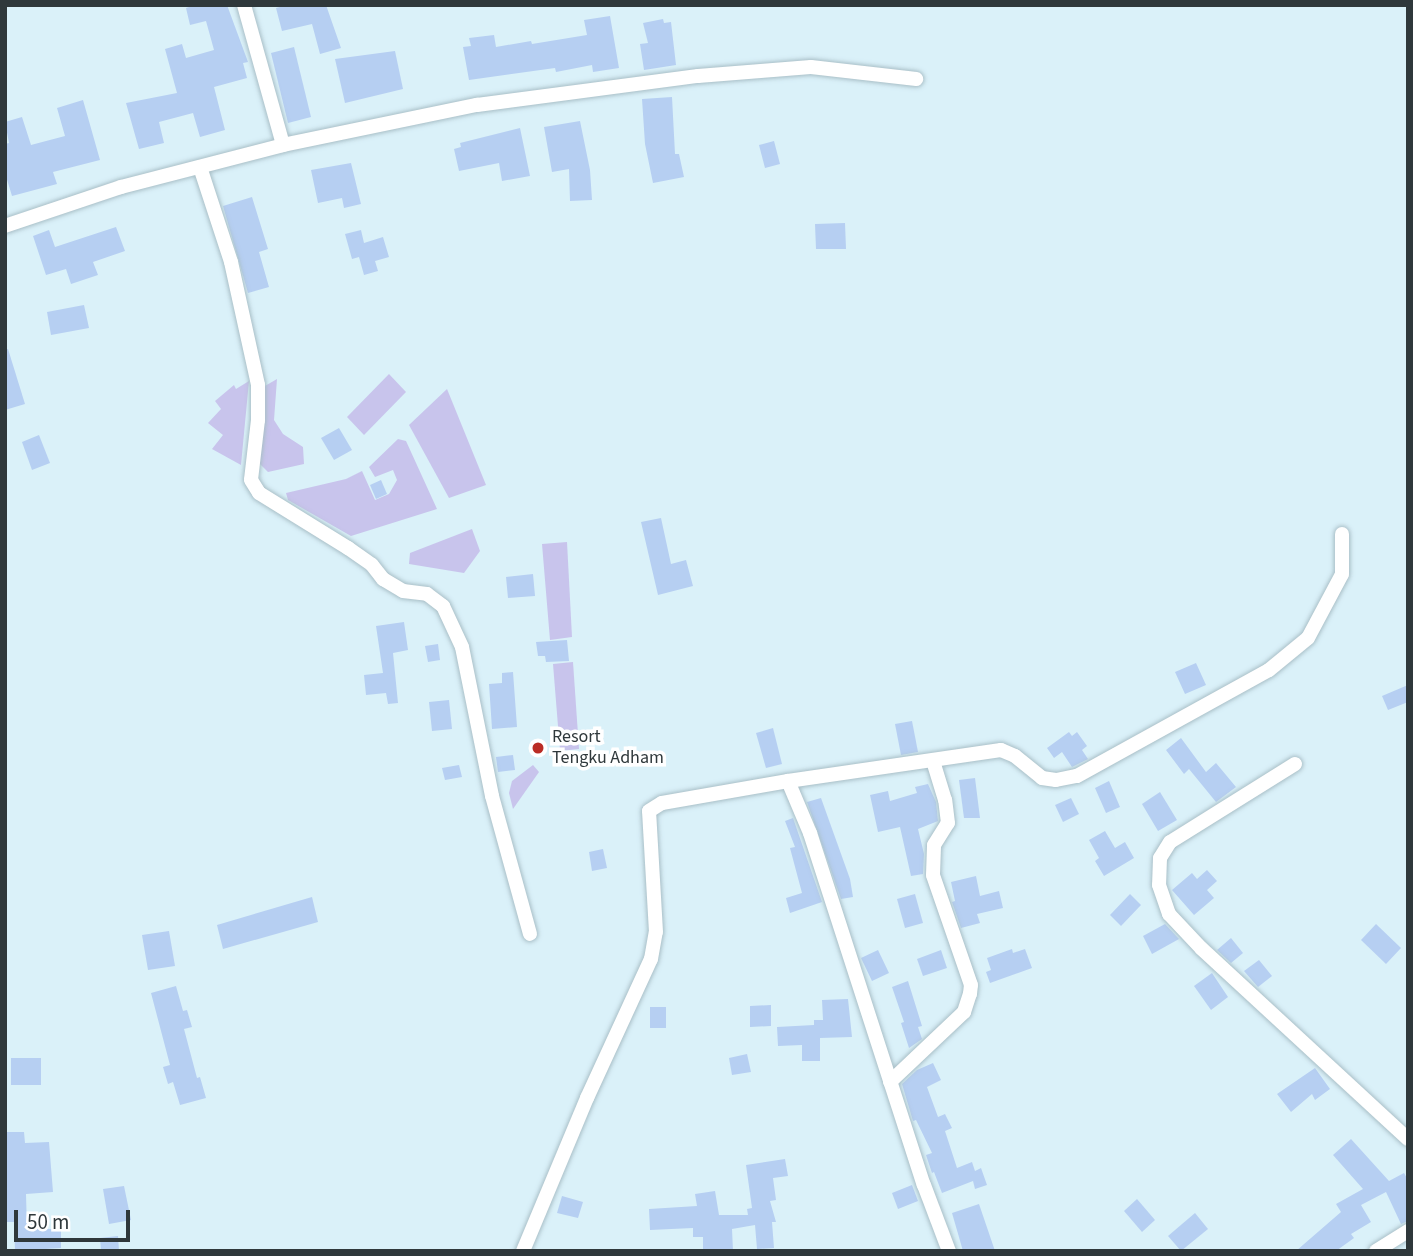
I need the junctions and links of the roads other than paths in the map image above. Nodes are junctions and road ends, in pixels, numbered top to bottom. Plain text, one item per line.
1 (244, 5) edge
2 (916, 79) dead end
3 (282, 145) junction
4 (200, 167) junction
5 (5, 226) edge
6 (1342, 534) dead end
7 (933, 761) junction
8 (1295, 764) dead end
9 (788, 781) junction
10 (530, 934) dead end
11 (890, 1082) junction
12 (1408, 1139) edge
13 (1408, 1231) edge
14 (523, 1251) edge
15 (949, 1251) edge
16 (1376, 1251) edge

1 - 3 street
2 - 3 street
3 - 4 street
4 - 5 street
4 - 10 street
6 - 7 street
7 - 9 street
7 - 11 street
8 - 12 street
9 - 11 street
9 - 14 street
11 - 15 street
13 - 16 street

